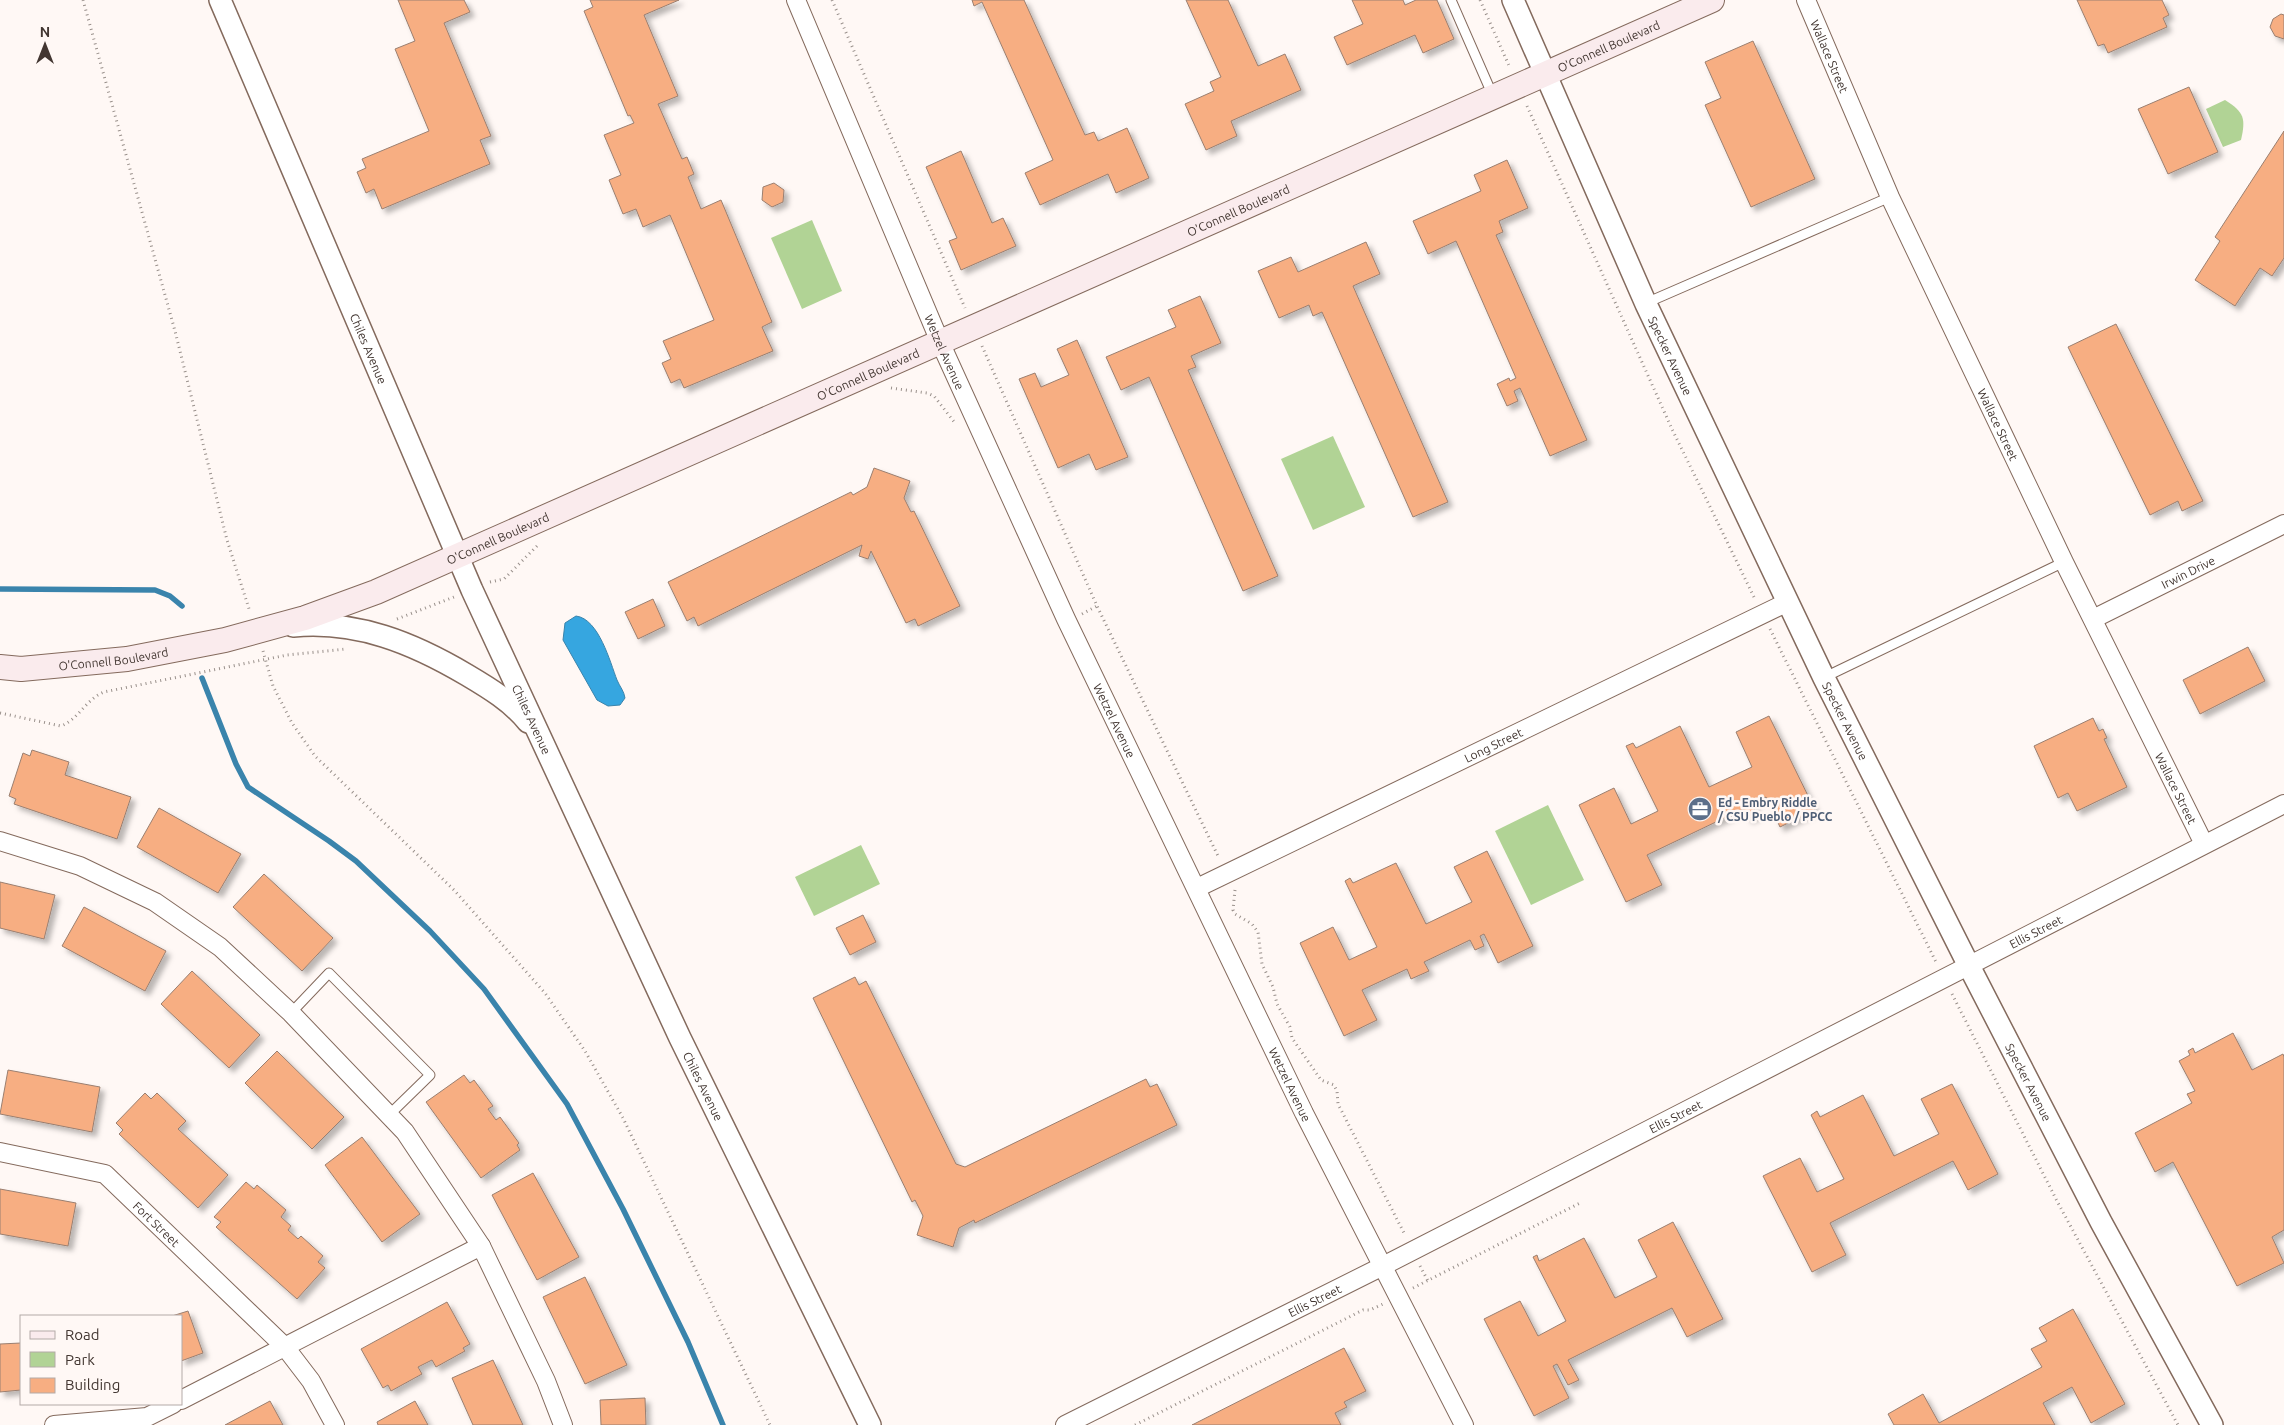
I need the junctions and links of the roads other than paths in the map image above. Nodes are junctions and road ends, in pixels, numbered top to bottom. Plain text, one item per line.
1 (220, 0) edge
2 (796, 0) edge
3 (1451, 0) edge
4 (1514, 0) edge
5 (1712, 0) edge
6 (1806, 0) edge
7 (1546, 74) junction
8 (1493, 97) junction
9 (1890, 197) junction
10 (1646, 304) junction
11 (940, 342) junction
12 (2284, 524) edge
13 (457, 557) junction
14 (2064, 562) junction
15 (1788, 602) junction
16 (2093, 619) junction
17 (265, 631) junction
18 (0, 667) edge
19 (1824, 678) junction
20 (538, 734) junction
21 (2284, 804) edge
22 (0, 841) edge
23 (2204, 844) junction
24 (1197, 888) junction
25 (1968, 964) junction
26 (291, 1013) junction
27 (389, 1115) junction
28 (0, 1152) edge
29 (481, 1246) junction
30 (1381, 1267) junction
31 (285, 1347) junction
32 (182, 1399) edge
33 (172, 1405) edge
34 (54, 1425) edge
35 (335, 1425) edge
36 (563, 1425) edge
37 (870, 1425) edge
38 (1065, 1425) edge
39 (1464, 1425) edge
40 (2212, 1425) edge

1 - 13 street, Chiles Avenue
2 - 11 street, Wetzel Avenue
3 - 8 lane
4 - 7 street, Specker Avenue
5 - 7 main road, O'Connell Boulevard
6 - 9 street, Wallace Street
7 - 8 main road, O'Connell Boulevard
7 - 10 street, Specker Avenue
8 - 11 main road, O'Connell Boulevard
9 - 10 lane
9 - 14 street, Wallace Street
10 - 15 street, Specker Avenue
11 - 13 main road, O'Connell Boulevard
11 - 24 street, Wetzel Avenue
12 - 16 street, Irwin Drive
13 - 17 main road, O'Connell Boulevard
13 - 20 street, Chiles Avenue
14 - 16 street, Wallace Street
14 - 19 lane
15 - 19 street, Specker Avenue
15 - 24 street, Long Street
16 - 23 street, Wallace Street
17 - 18 main road, O'Connell Boulevard
17 - 20 street
19 - 25 street, Specker Avenue
20 - 37 street, Chiles Avenue
21 - 23 street, Ellis Street
22 - 26 street
23 - 25 street, Ellis Street
24 - 30 street, Wetzel Avenue
25 - 30 street, Ellis Street
25 - 40 street, Specker Avenue
26 - 27 street
26 - 27 lane
27 - 29 street
28 - 31 street, Fort Street
29 - 31 street
29 - 36 street
30 - 38 street, Ellis Street
30 - 39 street, Wetzel Avenue
31 - 32 street
31 - 35 street, Fort Street
33 - 34 street

